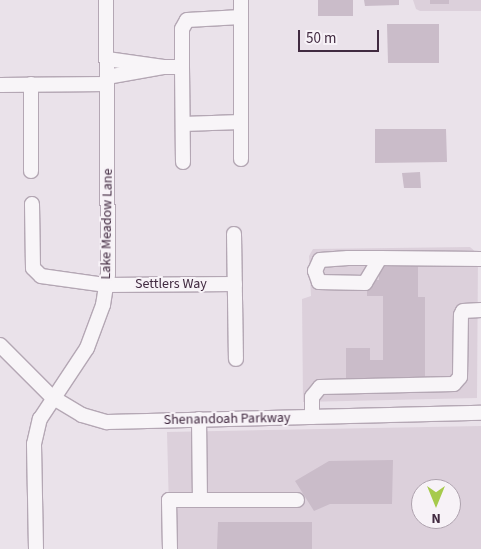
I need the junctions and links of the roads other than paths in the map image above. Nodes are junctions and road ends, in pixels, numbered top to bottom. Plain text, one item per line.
1 (106, 0) edge
2 (241, 0) edge
3 (241, 17) junction
4 (107, 59) junction
5 (163, 67) junction
6 (182, 67) junction
7 (107, 80) junction
8 (31, 84) junction
9 (0, 85) edge
10 (241, 122) junction
11 (183, 124) junction
12 (241, 160) dead end
13 (183, 162) dead end
14 (31, 171) dead end
15 (32, 204) dead end
16 (234, 234) dead end
17 (380, 258) dead end
18 (481, 259) edge
19 (235, 284) junction
20 (106, 285) junction
21 (481, 310) edge
22 (2, 352) edge
23 (236, 359) dead end
24 (52, 397) junction
25 (481, 413) edge
26 (312, 417) junction
27 (199, 419) junction
28 (200, 500) junction
29 (297, 500) dead end
30 (36, 549) edge
31 (170, 549) edge

1 - 4 street, Lake Meadow Lane
2 - 3 street
3 - 6 street
3 - 10 street
4 - 5 street
4 - 7 street, Lake Meadow Lane
5 - 6 street
5 - 7 street
6 - 11 street
7 - 8 street
7 - 20 street, Lake Meadow Lane
8 - 9 street
8 - 14 street
10 - 11 street
10 - 12 street
11 - 13 street
15 - 20 street, Settlers Way
16 - 19 street
17 - 18 street
19 - 20 street, Settlers Way
19 - 23 street
20 - 24 street, Lake Meadow Lane
21 - 26 street
22 - 24 street, Shenandoah Parkway
24 - 27 street, Shenandoah Parkway
24 - 30 street, Lake Meadow Lane
25 - 26 street, Shenandoah Parkway
26 - 27 street, Shenandoah Parkway
27 - 28 street
28 - 29 street
28 - 31 street

